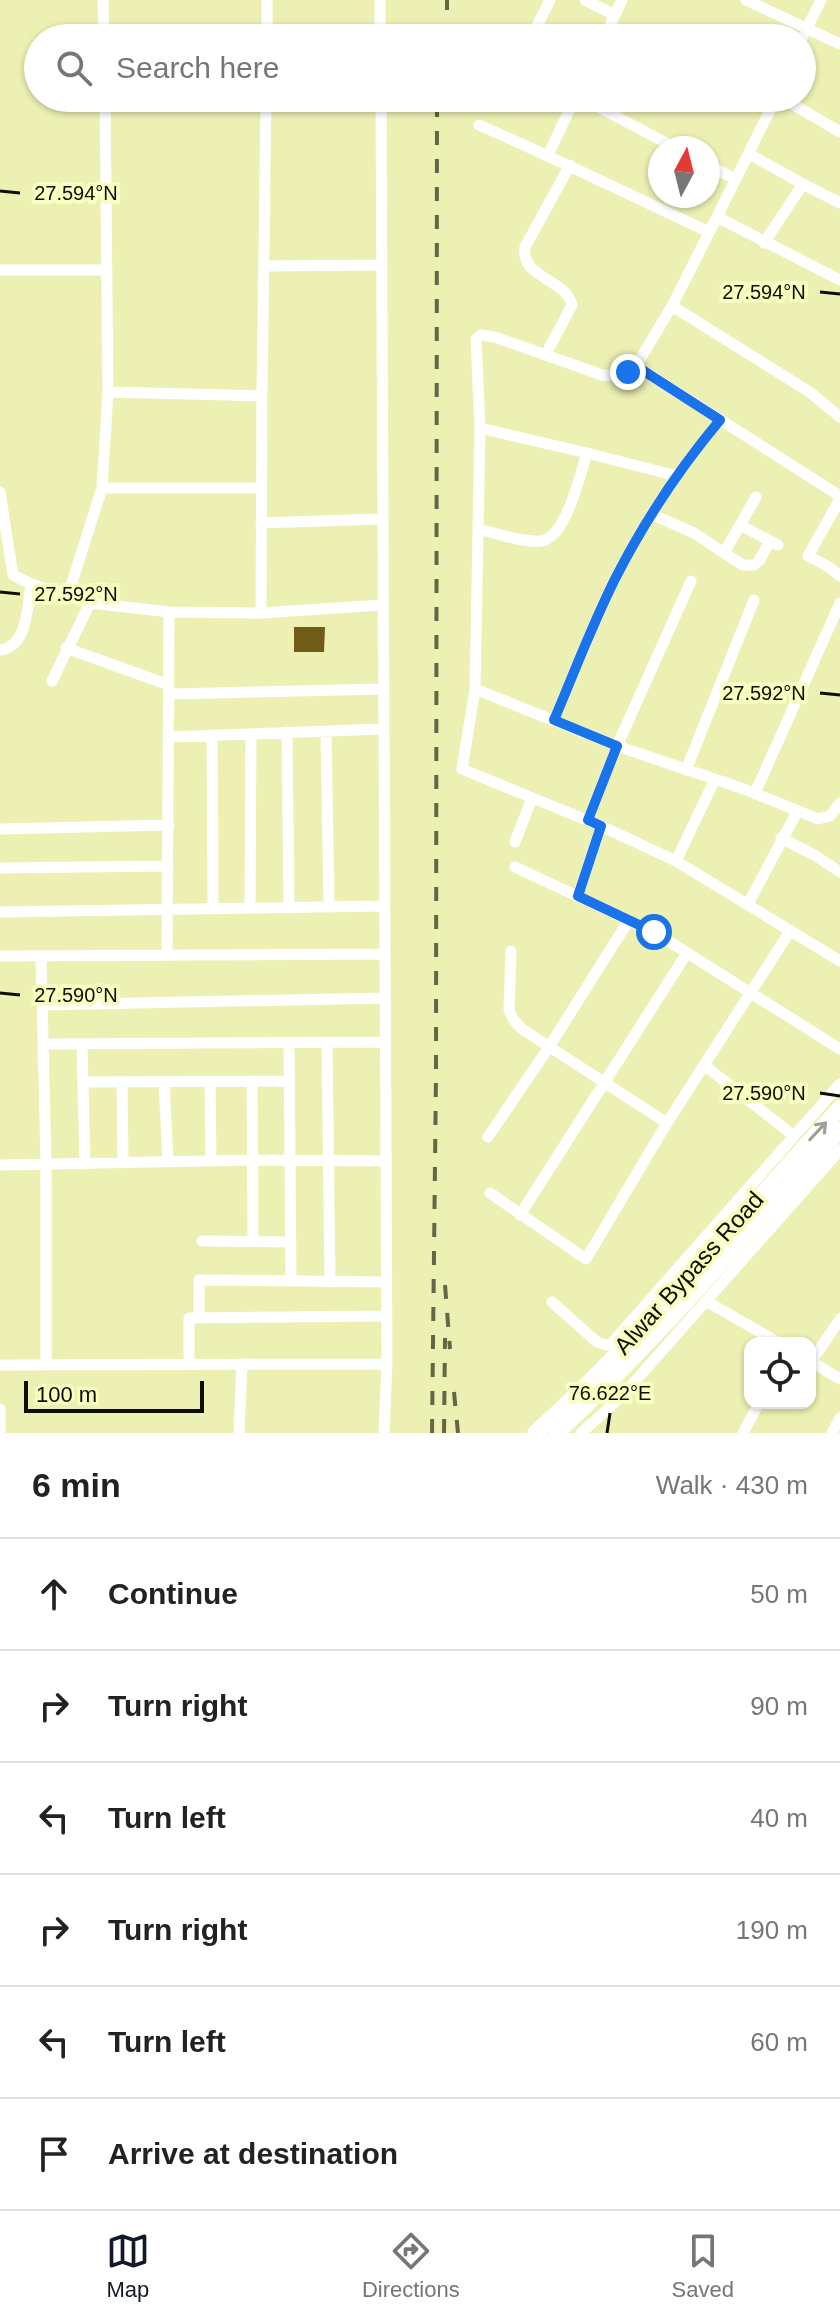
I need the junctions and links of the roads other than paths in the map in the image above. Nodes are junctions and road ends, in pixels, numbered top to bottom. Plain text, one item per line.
1 (103, 0) edge
2 (267, 0) edge
3 (380, 0) edge
4 (550, 0) edge
5 (585, 0) edge
6 (622, 0) edge
7 (746, 0) edge
8 (821, 0) edge
9 (615, 15) junction
10 (104, 24) edge
11 (267, 24) edge
12 (380, 24) edge
13 (538, 24) edge
14 (612, 24) edge
15 (790, 24) edge
16 (808, 24) edge
17 (816, 36) edge
18 (840, 44) edge
19 (105, 112) edge
20 (266, 112) edge
21 (381, 112) edge
22 (571, 112) edge
23 (605, 112) edge
24 (769, 112) edge
25 (806, 112) edge
26 (479, 125) dead end
27 (840, 132) edge
28 (652, 136) edge
29 (749, 154) junction
30 (548, 155) junction
31 (570, 165) junction
32 (720, 171) edge
33 (735, 179) junction
34 (803, 184) junction
35 (840, 203) edge
36 (717, 217) junction
37 (709, 232) junction
38 (764, 243) junction
39 (381, 265) junction
40 (264, 266) junction
41 (0, 270) edge
42 (107, 270) junction
43 (840, 280) edge
44 (672, 306) junction
45 (546, 354) junction
46 (636, 366) junction
47 (108, 392) junction
48 (262, 396) junction
49 (840, 417) edge
50 (720, 420) junction
51 (480, 428) junction
52 (587, 453) junction
53 (677, 476) junction
54 (102, 488) junction
55 (262, 488) junction
56 (0, 492) edge
57 (756, 497) dead end
58 (839, 501) edge
59 (651, 514) junction
60 (381, 519) junction
61 (261, 523) junction
62 (740, 525) junction
63 (478, 529) junction
64 (724, 553) junction
65 (0, 573) edge
66 (840, 574) edge
67 (13, 575) junction
68 (691, 581) dead end
69 (31, 584) junction
70 (68, 595) junction
71 (754, 600) dead end
72 (90, 603) junction
73 (840, 603) edge
74 (382, 605) junction
75 (169, 612) junction
76 (261, 613) junction
77 (66, 648) junction
78 (0, 650) edge
79 (52, 681) dead end
80 (383, 689) junction
81 (475, 689) junction
82 (169, 690) junction
83 (554, 720) junction
84 (383, 729) junction
85 (326, 731) junction
86 (287, 732) junction
87 (251, 734) junction
88 (212, 735) junction
89 (169, 737) junction
90 (617, 746) junction
91 (686, 770) junction
92 (715, 779) junction
93 (755, 793) junction
94 (532, 798) junction
95 (840, 803) edge
96 (797, 812) junction
97 (588, 820) junction
98 (169, 825) junction
99 (601, 826) junction
100 (0, 829) edge
101 (781, 838) junction
102 (515, 842) dead end
103 (676, 861) junction
104 (168, 866) junction
105 (515, 867) dead end
106 (0, 868) edge
107 (840, 872) edge
108 (578, 896) junction
109 (748, 904) junction
110 (384, 906) junction
111 (289, 907) junction
112 (329, 907) junction
113 (250, 908) junction
114 (168, 909) junction
115 (213, 909) junction
116 (0, 912) edge
117 (629, 920) junction
118 (790, 931) junction
119 (511, 951) dead end
120 (687, 953) junction
121 (384, 954) junction
122 (167, 955) junction
123 (0, 956) edge
124 (41, 956) junction
125 (840, 961) edge
126 (751, 994) junction
127 (384, 998) junction
128 (42, 1005) junction
129 (327, 1042) junction
130 (385, 1042) junction
131 (289, 1043) junction
132 (43, 1044) junction
133 (82, 1044) junction
134 (549, 1047) junction
135 (840, 1049) edge
136 (704, 1065) junction
137 (289, 1081) junction
138 (83, 1082) junction
139 (122, 1082) junction
140 (164, 1082) junction
141 (210, 1082) junction
142 (252, 1082) junction
143 (604, 1083) junction
144 (840, 1084) edge
145 (839, 1108) edge
146 (667, 1123) junction
147 (840, 1130) edge
148 (794, 1136) junction
149 (488, 1137) dead end
150 (840, 1150) edge
151 (253, 1160) junction
152 (211, 1161) junction
153 (385, 1161) junction
154 (168, 1162) junction
155 (290, 1162) junction
156 (123, 1163) junction
157 (328, 1163) junction
158 (46, 1164) junction
159 (85, 1164) junction
160 (0, 1165) edge
161 (490, 1193) dead end
162 (520, 1215) junction
163 (202, 1241) dead end
164 (253, 1241) junction
165 (291, 1242) junction
166 (291, 1281) junction
167 (330, 1282) junction
168 (386, 1282) junction
169 (706, 1301) junction
170 (552, 1302) dead end
171 (386, 1316) junction
172 (199, 1318) junction
173 (839, 1322) edge
174 (769, 1337) edge
175 (816, 1354) edge
176 (46, 1364) junction
177 (189, 1364) junction
178 (242, 1364) junction
179 (387, 1364) junction
180 (816, 1364) edge
181 (0, 1365) edge
182 (840, 1379) edge
183 (0, 1409) edge
184 (756, 1409) edge
185 (840, 1418) edge
186 (0, 1433) edge
187 (239, 1433) edge
188 (384, 1433) edge
189 (535, 1433) edge
190 (557, 1433) edge
191 (581, 1433) edge
192 (743, 1433) edge
193 (832, 1433) edge

1 - 10 street
2 - 11 street
3 - 12 street
4 - 13 street
5 - 9 street
6 - 9 street
7 - 15 street
8 - 16 street
9 - 14 street
17 - 18 street
19 - 42 street
20 - 40 street
21 - 39 street
22 - 30 street
23 - 28 street
24 - 29 street
25 - 27 street
26 - 30 street
29 - 33 street
29 - 34 street
30 - 31 street
31 - 37 street
31 - 45 street
32 - 33 street
33 - 36 street
34 - 35 street
34 - 38 street
36 - 37 street
36 - 38 street
37 - 44 street
38 - 43 street
39 - 40 street
39 - 60 street
40 - 48 street
41 - 42 street
42 - 47 street
44 - 46 street
44 - 49 street
45 - 46 street
45 - 51 street
46 - 50 street
47 - 48 street
47 - 54 street
48 - 55 street
50 - 53 street
50 - 58 street
51 - 52 street
51 - 63 street
52 - 53 street
52 - 63 street
53 - 59 street
54 - 55 street
54 - 70 street
55 - 61 street
56 - 67 street
57 - 62 street
58 - 66 street
59 - 64 street
59 - 83 street
60 - 61 street
60 - 74 street
61 - 76 street
62 - 64 street
62 - 64 street
63 - 81 street
65 - 67 street
67 - 69 street
68 - 90 street
69 - 70 street
69 - 78 street
70 - 72 street
71 - 91 street
72 - 75 street
72 - 77 street
73 - 93 street
74 - 76 street
74 - 80 street
75 - 76 street
75 - 82 street
77 - 79 street
77 - 82 street
80 - 82 street
80 - 84 street
81 - 83 street
81 - 94 street
82 - 89 street
83 - 90 street
84 - 85 street
84 - 110 street
85 - 86 street
85 - 112 street
86 - 87 street
86 - 111 street
87 - 88 street
87 - 113 street
88 - 89 street
88 - 115 street
89 - 98 street
90 - 91 street
90 - 97 street
91 - 92 street
92 - 93 street
92 - 103 street
93 - 96 street
94 - 97 street
94 - 102 street
95 - 96 street
96 - 101 street
97 - 99 street
98 - 100 street
98 - 104 street
99 - 103 street
99 - 108 street
101 - 107 street
101 - 109 street
103 - 109 street
104 - 106 street
104 - 114 street
105 - 108 street
108 - 117 street
109 - 118 street
110 - 112 street
110 - 121 street
111 - 112 street
111 - 113 street
113 - 115 street
114 - 115 street
114 - 116 street
114 - 122 street
117 - 120 street
117 - 134 street
118 - 125 street
118 - 126 street
119 - 134 street
120 - 126 street
120 - 143 street
121 - 122 street
121 - 127 street
122 - 124 street
123 - 124 street
124 - 128 street
126 - 135 street
126 - 136 street
127 - 128 street
127 - 130 street
128 - 132 street
129 - 130 street
129 - 131 street
129 - 157 street
130 - 153 street
131 - 133 street
131 - 137 street
132 - 133 street
132 - 158 street
133 - 138 street
134 - 143 street
134 - 149 street
136 - 146 street
136 - 148 street
137 - 142 street
137 - 155 street
138 - 139 street
138 - 159 street
139 - 140 street
139 - 156 street
140 - 141 street
140 - 154 street
141 - 142 street
141 - 152 street
142 - 151 street
143 - 146 street
143 - 162 street
144 - 148 street
189 -> 145 main road, Alwar Bypass Road
146 - 162 street
147 - 190 main road
148 - 170 street
150 - 169 street
151 - 152 street
151 - 155 street
151 - 164 street
152 - 154 street
153 - 157 street
153 - 168 street
154 - 156 street
155 - 157 street
155 - 165 street
156 - 159 street
157 - 167 street
158 - 159 street
158 - 160 street
158 - 176 street
161 - 162 street
163 - 164 street
164 - 165 street
165 - 166 street
166 - 167 street
166 - 172 street
167 - 168 street
168 - 171 street
169 - 174 street
169 - 191 street
171 - 172 street
171 - 179 street
172 - 177 street
173 - 175 street
176 - 177 street
176 - 181 street
177 - 178 street
178 - 179 street
178 - 187 street
179 - 188 street
180 - 182 street
183 - 186 street
184 - 192 street
185 - 193 street

